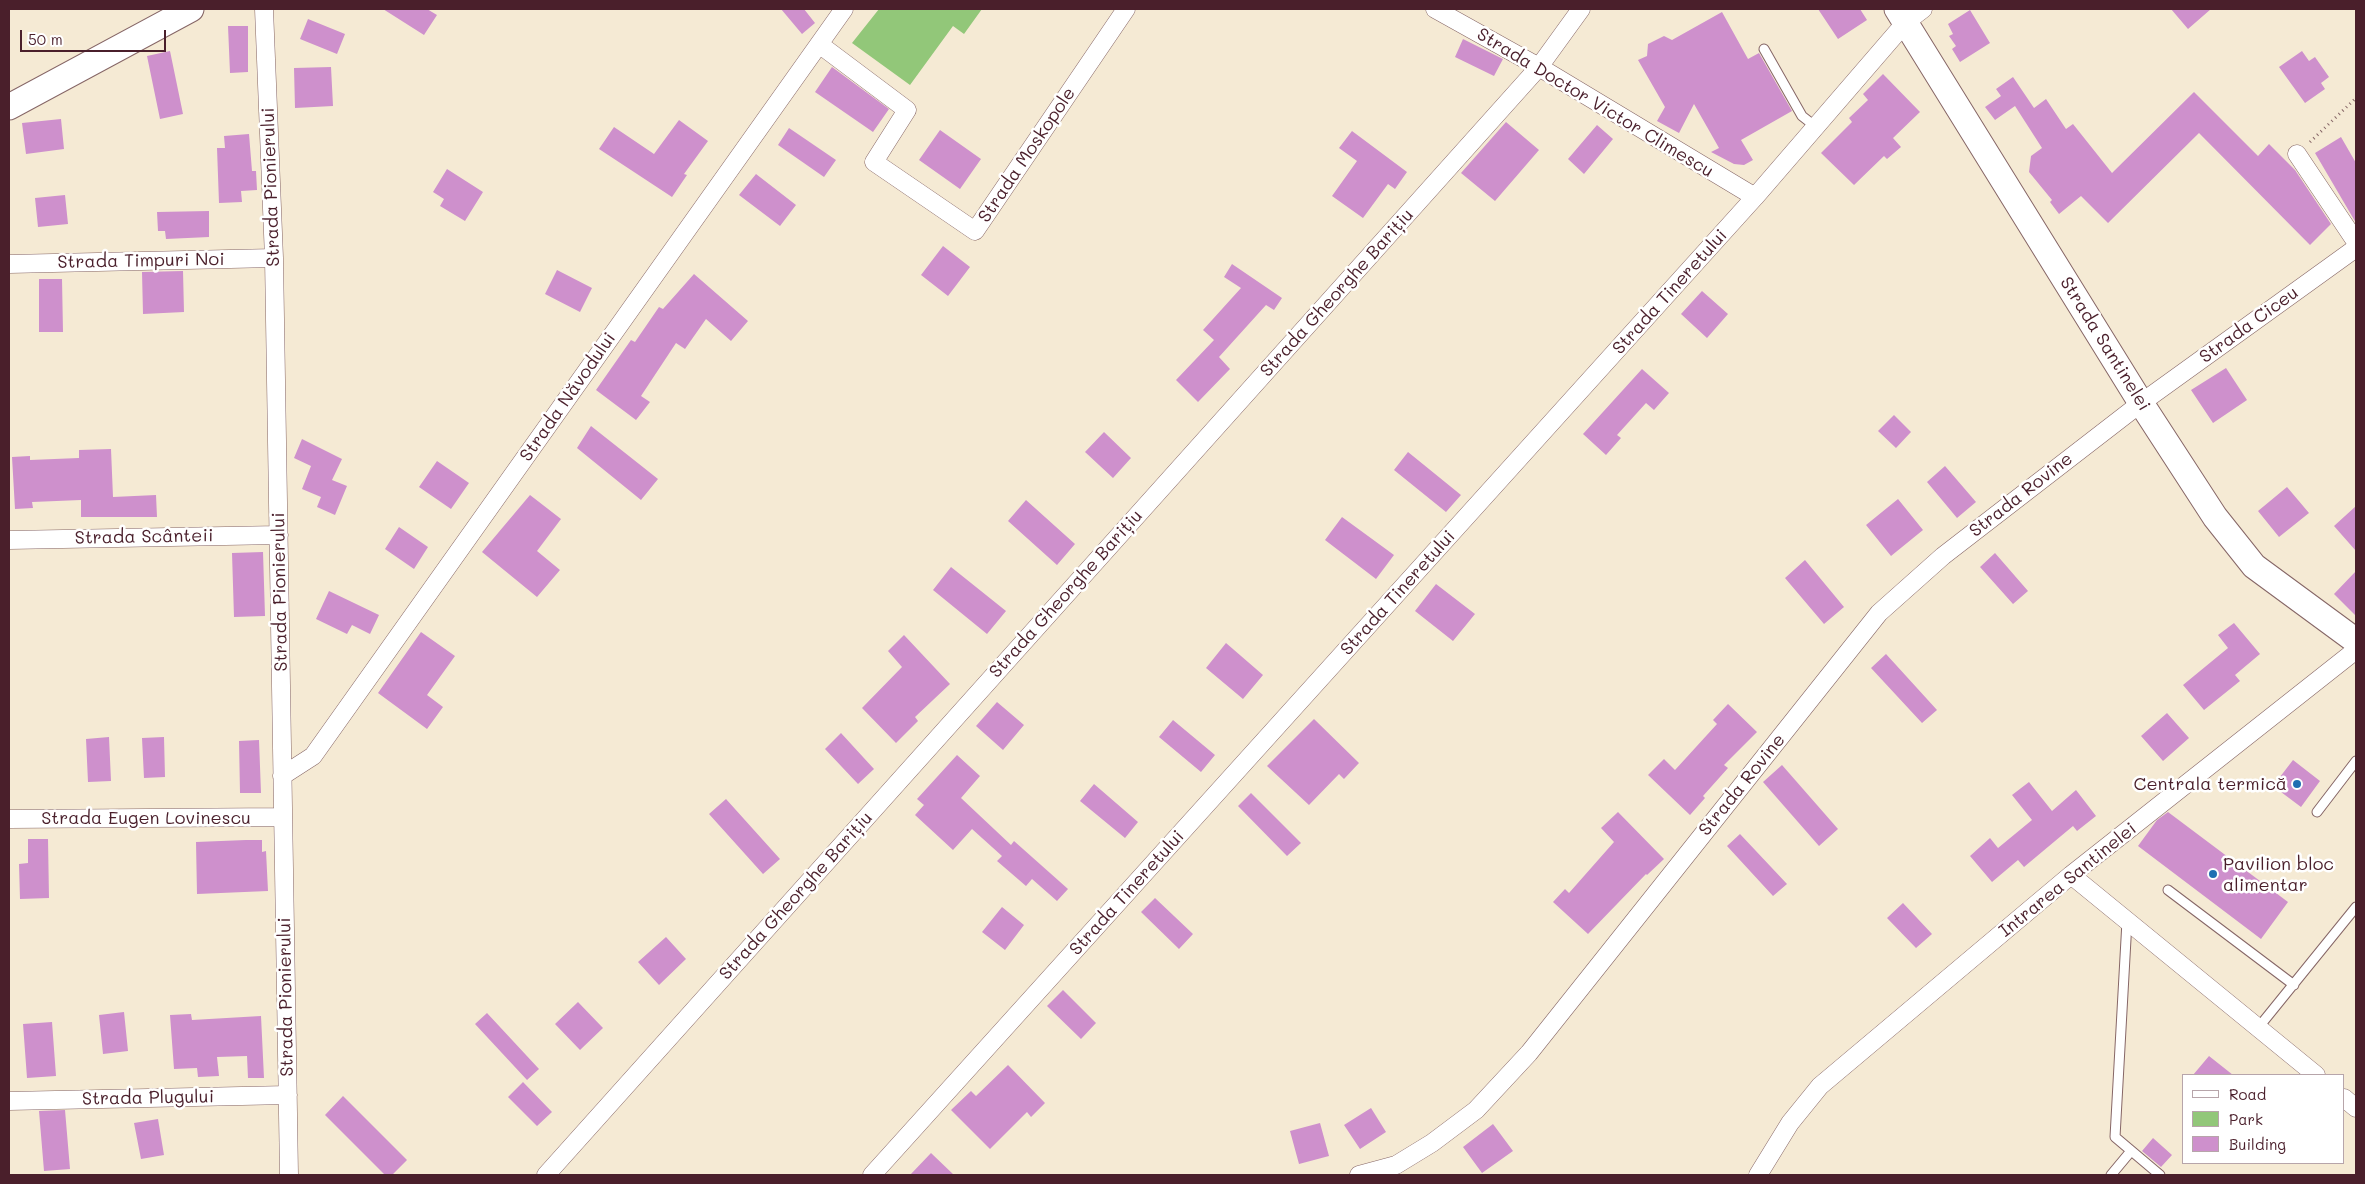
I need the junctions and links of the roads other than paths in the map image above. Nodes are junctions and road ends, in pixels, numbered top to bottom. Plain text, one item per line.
1 (191, 9) edge
2 (264, 9) edge
3 (844, 9) edge
4 (1126, 9) edge
5 (1435, 9) edge
6 (1581, 9) edge
7 (1909, 13) edge
8 (819, 44) junction
9 (1764, 49) dead end
10 (1539, 67) junction
11 (9, 107) edge
12 (1816, 127) junction
13 (2297, 154) road end
14 (1755, 197) junction
15 (2356, 242) edge
16 (2356, 248) edge
17 (274, 258) junction
18 (9, 264) edge
19 (2141, 403) junction
20 (279, 535) junction
21 (9, 540) edge
22 (2354, 638) edge
23 (2356, 761) edge
24 (282, 776) junction
25 (2317, 812) dead end
26 (283, 817) junction
27 (9, 819) edge
28 (2071, 875) junction
29 (2168, 890) dead end
30 (2356, 908) edge
31 (2128, 921) junction
32 (2294, 985) junction
33 (2258, 1028) junction
34 (2315, 1074) edge
35 (288, 1095) junction
36 (2345, 1099) edge
37 (9, 1101) edge
38 (2356, 1108) edge
39 (2131, 1151) junction
40 (1398, 1170) edge
41 (289, 1175) edge
42 (546, 1175) edge
43 (872, 1175) edge
44 (1359, 1175) edge
45 (1758, 1175) edge
46 (2111, 1175) edge
47 (2160, 1175) edge

1 - 11 street
2 - 17 street, Strada Pionierului
3 - 8 street, Strada Năvodului
4 - 8 street, Strada Moskopole
5 - 10 street, Strada Doctor Victor Climescu
6 - 10 street, Strada Gheorghe Barițiu
7 - 12 street, Strada Tineretului
7 - 19 street, Strada Santinelei
8 - 24 street, Strada Năvodului
9 - 12 lane
10 - 14 street, Strada Doctor Victor Climescu
10 - 42 street, Strada Gheorghe Barițiu
12 - 14 street, Strada Tineretului
13 - 15 street
14 - 43 street, Strada Tineretului
16 - 19 street, Strada Ciceu
17 - 18 street, Strada Timpuri Noi
17 - 20 street, Strada Pionierului
19 - 22 street, Strada Santinelei
19 - 40 street, Strada Rovine
20 - 21 street, Strada Scânteii
20 - 24 street, Strada Pionierului
22 - 28 street, Intrarea Santinelei
23 - 25 lane
24 - 26 street, Strada Pionierului
26 - 27 street, Strada Eugen Lovinescu
26 - 35 street, Strada Pionierului
28 - 31 street
28 - 45 street, Intrarea Santinelei
29 - 32 lane
30 - 32 lane
31 - 33 street
31 - 39 lane
32 - 33 lane
33 - 34 street
35 - 37 street, Strada Plugului
35 - 41 street, Strada Pionierului
36 - 38 street
39 - 46 lane
39 - 47 lane
40 - 44 street, Strada Rovine

